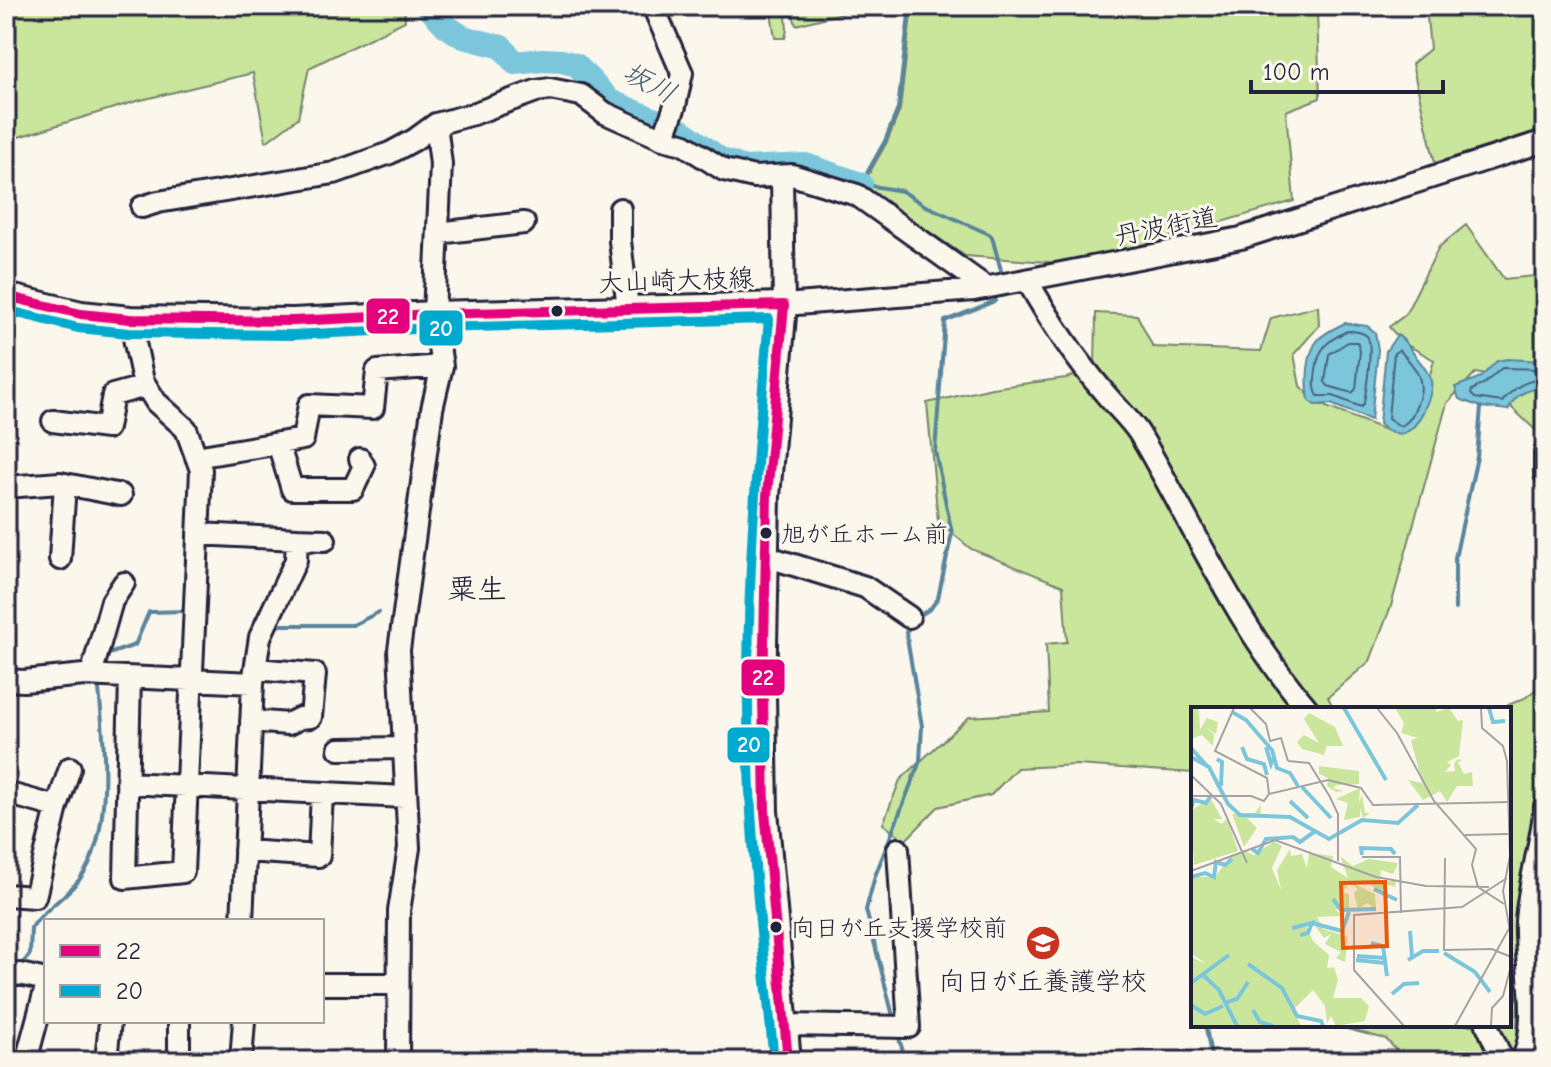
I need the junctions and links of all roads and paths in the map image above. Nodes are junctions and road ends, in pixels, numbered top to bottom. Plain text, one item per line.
1 (653, 6) edge
2 (436, 124) junction
3 (666, 130) junction
4 (1545, 141) edge
5 (782, 176) junction
6 (142, 207) dead end
7 (620, 209) dead end
8 (524, 223) dead end
9 (438, 233) junction
10 (1027, 280) junction
11 (987, 288) junction
12 (6, 296) edge
13 (784, 305) junction
14 (628, 309) junction
15 (434, 314) junction
16 (130, 319) junction
17 (442, 366) junction
18 (146, 386) junction
19 (53, 421) dead end
20 (278, 443) junction
21 (1545, 453) edge
22 (196, 457) junction
23 (360, 459) dead end
24 (1545, 474) edge
25 (65, 484) junction
26 (6, 487) edge
27 (121, 495) dead end
28 (198, 534) junction
29 (297, 539) junction
30 (325, 540) dead end
31 (765, 556) junction
32 (60, 559) dead end
33 (124, 583) dead end
34 (909, 617) dead end
35 (91, 675) junction
36 (254, 676) junction
37 (130, 678) junction
38 (6, 680) edge
39 (193, 680) junction
40 (1306, 707) edge
41 (251, 721) junction
42 (403, 748) junction
43 (339, 749) dead end
44 (70, 768) dead end
45 (127, 783) junction
46 (188, 787) junction
47 (248, 790) junction
48 (6, 793) edge
49 (322, 793) junction
50 (405, 797) junction
51 (1545, 806) edge
52 (57, 807) junction
53 (898, 849) dead end
54 (245, 851) junction
55 (6, 895) edge
56 (242, 919) edge
57 (6, 977) edge
58 (44, 980) edge
59 (324, 984) edge
60 (398, 984) junction
61 (44, 994) edge
62 (110, 1023) edge
63 (179, 1023) edge
64 (244, 1023) edge
65 (786, 1025) junction
66 (1488, 1027) edge
67 (26, 1061) edge
68 (106, 1061) edge
69 (179, 1061) edge
70 (241, 1061) edge
71 (398, 1061) edge
72 (788, 1061) edge
73 (1503, 1061) edge
74 (1522, 1061) edge

1 - 3 street
2 - 3 street
2 - 6 street
2 - 9 street
3 - 5 street
4 - 10 street, 丹波街道
5 - 11 street
5 - 13 street
7 - 14 street
8 - 9 street
9 - 15 street
10 - 11 street, 丹波街道
10 - 40 street
11 - 13 street, 丹波街道
12 - 16 main road, 大山崎大枝線
13 - 14 main road, 大山崎大枝線
13 - 31 main road, 大山崎大枝線
14 - 15 main road, 大山崎大枝線
15 - 16 main road, 大山崎大枝線
15 - 17 street
16 - 18 street
17 - 20 street
17 - 42 street
18 - 19 street
18 - 22 street
20 - 22 street
20 - 23 street
21 - 24 street
22 - 28 street
25 - 26 street
25 - 27 street
25 - 32 street
28 - 29 street
28 - 39 street
29 - 30 street
29 - 36 street
31 - 34 street
31 - 65 main road, 大山崎大枝線
33 - 35 street
35 - 37 street
35 - 38 street
36 - 39 street
36 - 41 street
36 - 41 street
37 - 39 street
37 - 45 street
39 - 46 street
41 - 47 street
42 - 43 street
42 - 50 street
44 - 52 street
45 - 46 street
45 - 46 street
46 - 47 street
47 - 49 street
47 - 54 street
48 - 52 street
49 - 50 street
49 - 54 street
50 - 60 street
51 - 74 street
52 - 55 street
53 - 65 street
54 - 56 street
57 - 58 street
59 - 60 street
60 - 71 street
61 - 67 street
62 - 68 street
63 - 69 street
64 - 70 street
65 - 72 main road, 大山崎大枝線
66 - 73 street

